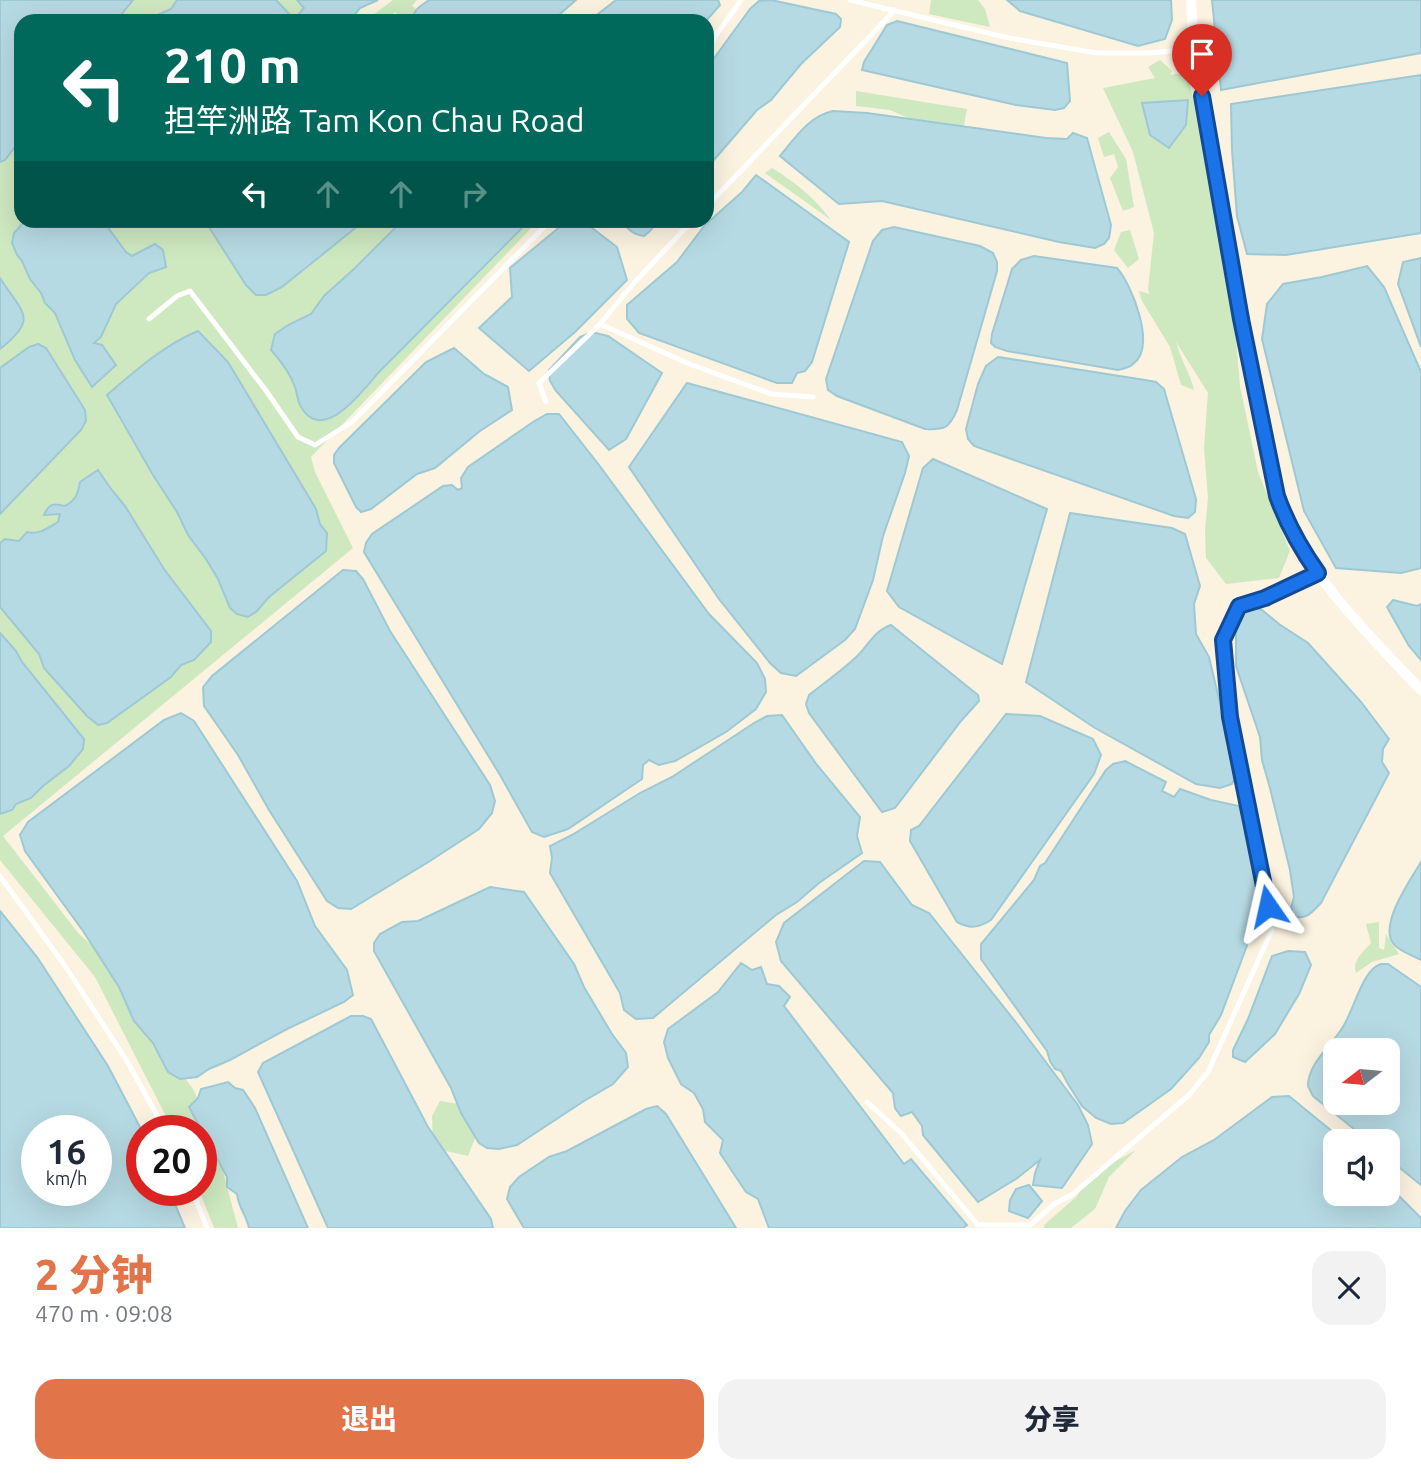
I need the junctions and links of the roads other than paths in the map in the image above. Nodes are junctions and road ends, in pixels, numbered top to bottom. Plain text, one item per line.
1 (741, 0) edge
2 (850, 0) edge
3 (1191, 0) edge
4 (895, 10) junction
5 (714, 38) edge
6 (1194, 49) junction
7 (714, 199) edge
8 (543, 228) edge
9 (686, 228) edge
10 (149, 319) dead end
11 (600, 324) junction
12 (813, 397) dead end
13 (546, 402) dead end
14 (1318, 573) junction
15 (1421, 690) edge
16 (0, 876) edge
17 (867, 1102) dead end
18 (157, 1115) edge
19 (198, 1206) edge
20 (207, 1228) edge

1 - 5 lane
2 - 4 lane
3 - 6 street
4 - 6 lane
4 - 7 lane
6 - 14 street
8 - 10 lane
9 - 11 lane
11 - 12 lane
11 - 13 lane
14 - 15 street
14 - 17 lane
16 - 18 lane
19 - 20 lane

